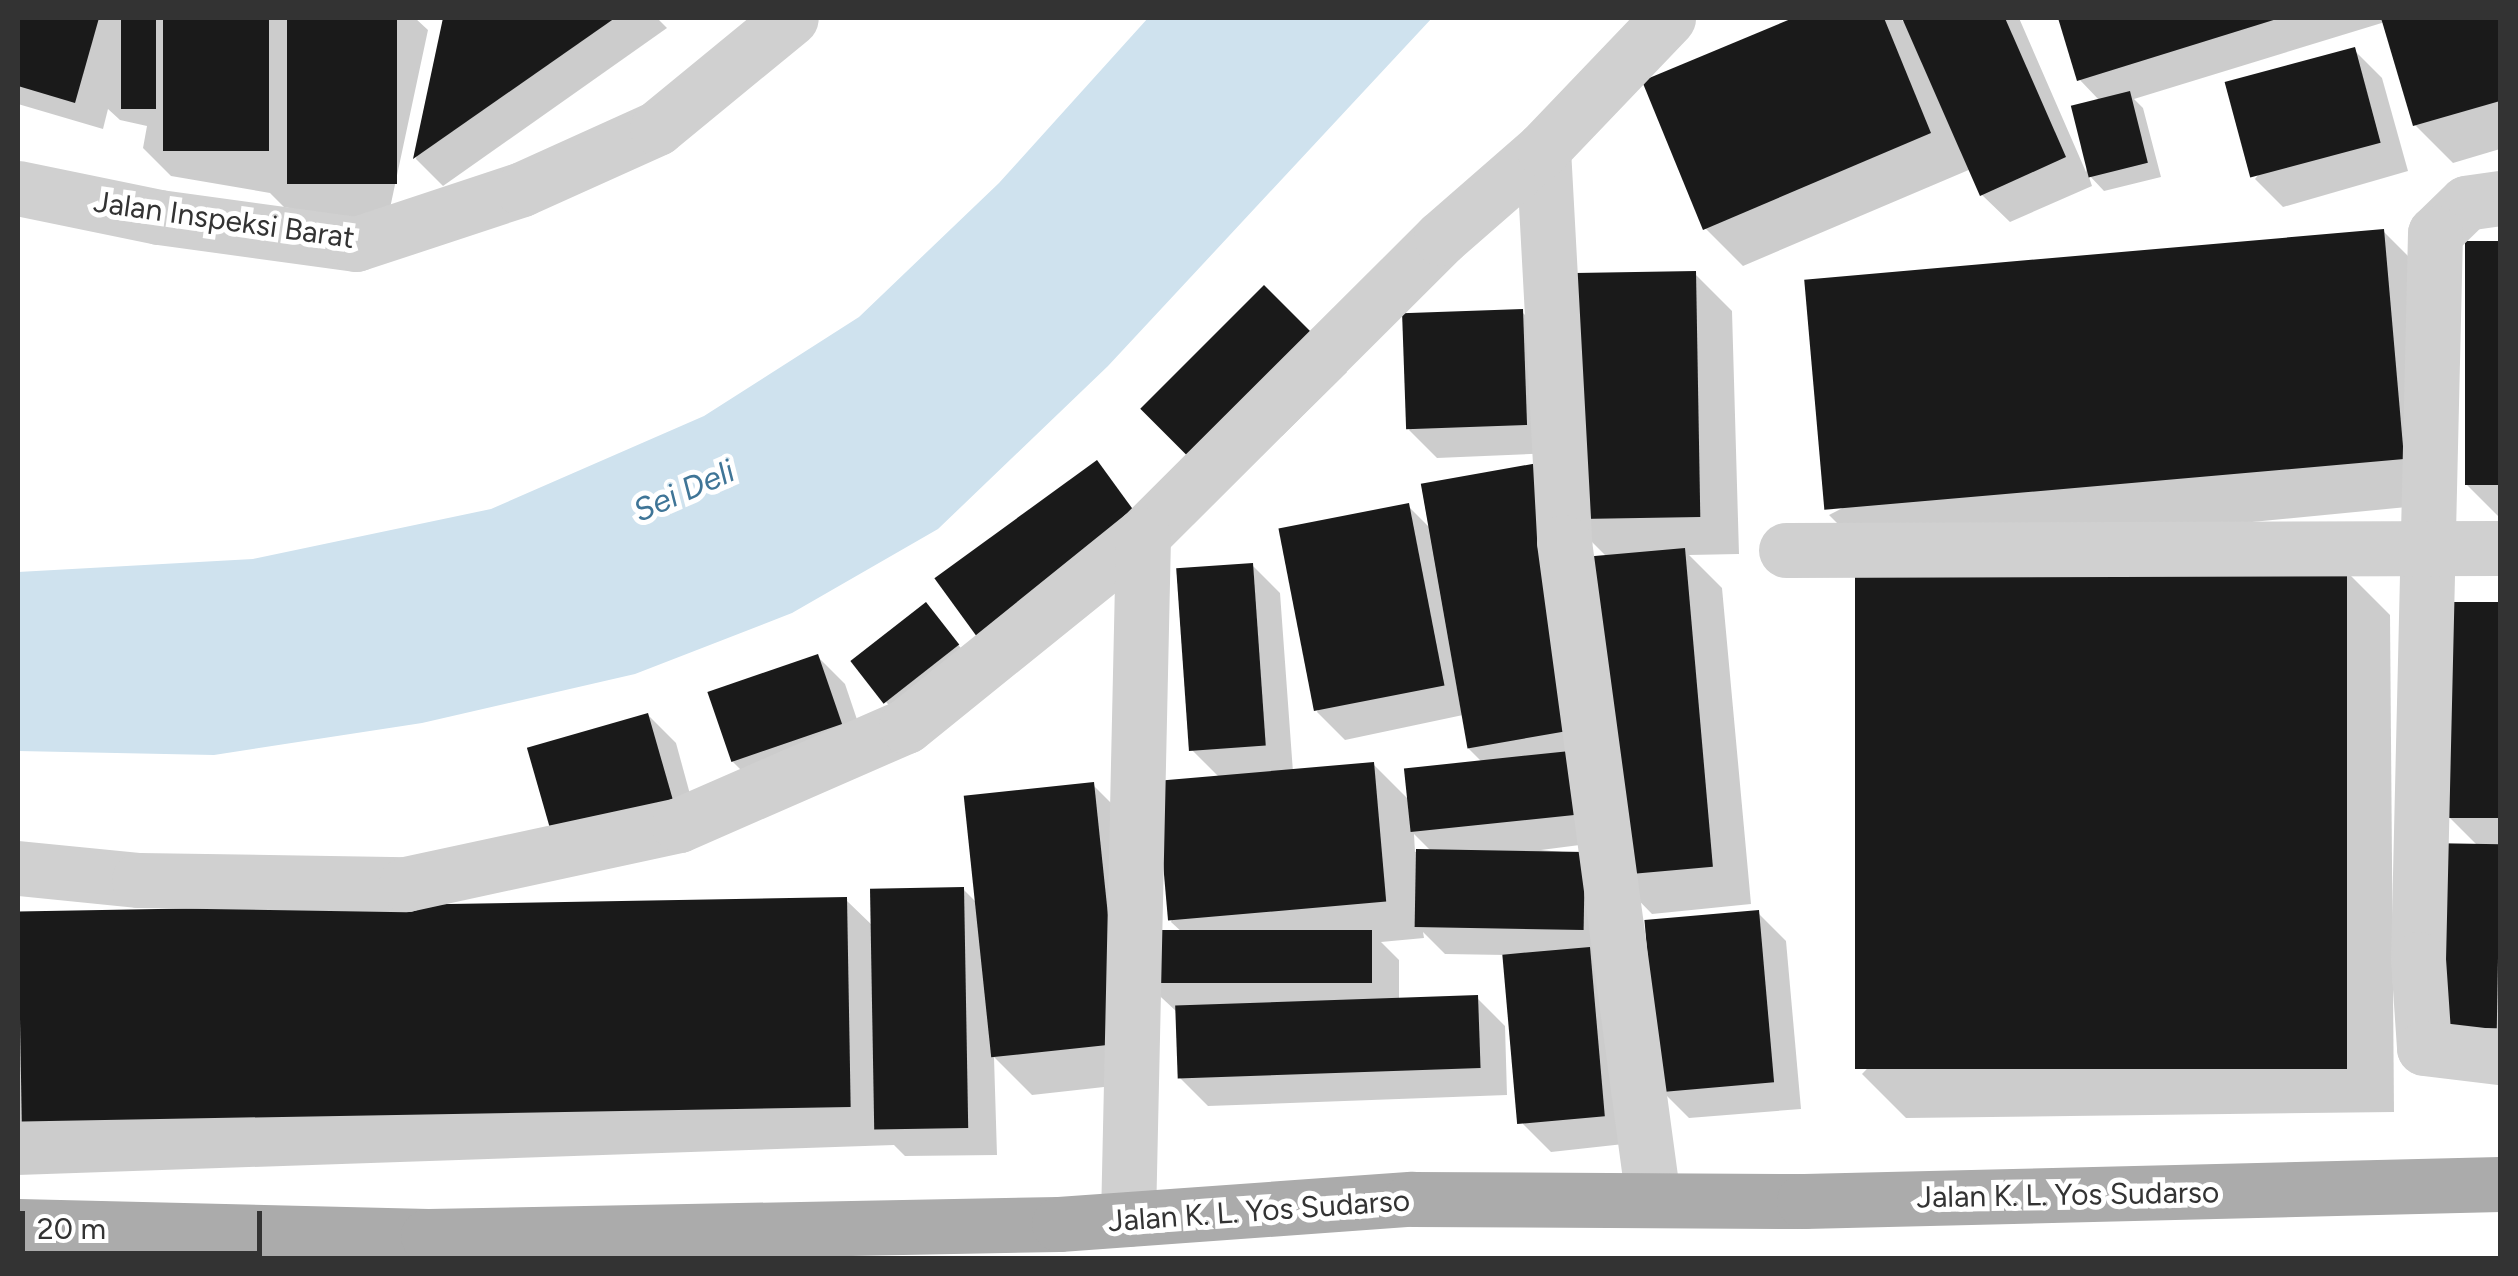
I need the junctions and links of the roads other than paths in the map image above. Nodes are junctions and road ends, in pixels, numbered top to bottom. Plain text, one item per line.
1 (791, 18) edge
2 (1668, 18) edge
3 (1543, 149) junction
4 (18, 188) edge
5 (2500, 198) edge
6 (1143, 535) junction
7 (2500, 548) edge
8 (1786, 550) dead end
9 (2427, 551) junction
10 (18, 868) edge
11 (2500, 1057) edge
12 (2500, 1184) edge
13 (1653, 1199) junction
14 (1128, 1220) junction
15 (18, 1226) edge
16 (1060, 1242) edge

1 - 4 street, Jalan Inspeksi Barat
2 - 3 street
3 - 6 street
3 - 13 street
5 - 9 street
6 - 10 street
6 - 14 street
7 - 9 street
8 - 9 street
9 - 11 street
12 - 13 main road, Jalan K. L. Yos Sudarso
13 - 14 main road, Jalan K. L. Yos Sudarso
14 - 16 main road, Jalan K. L. Yos Sudarso
15 - 16 main road, Jalan K. L. Yos Sudarso

